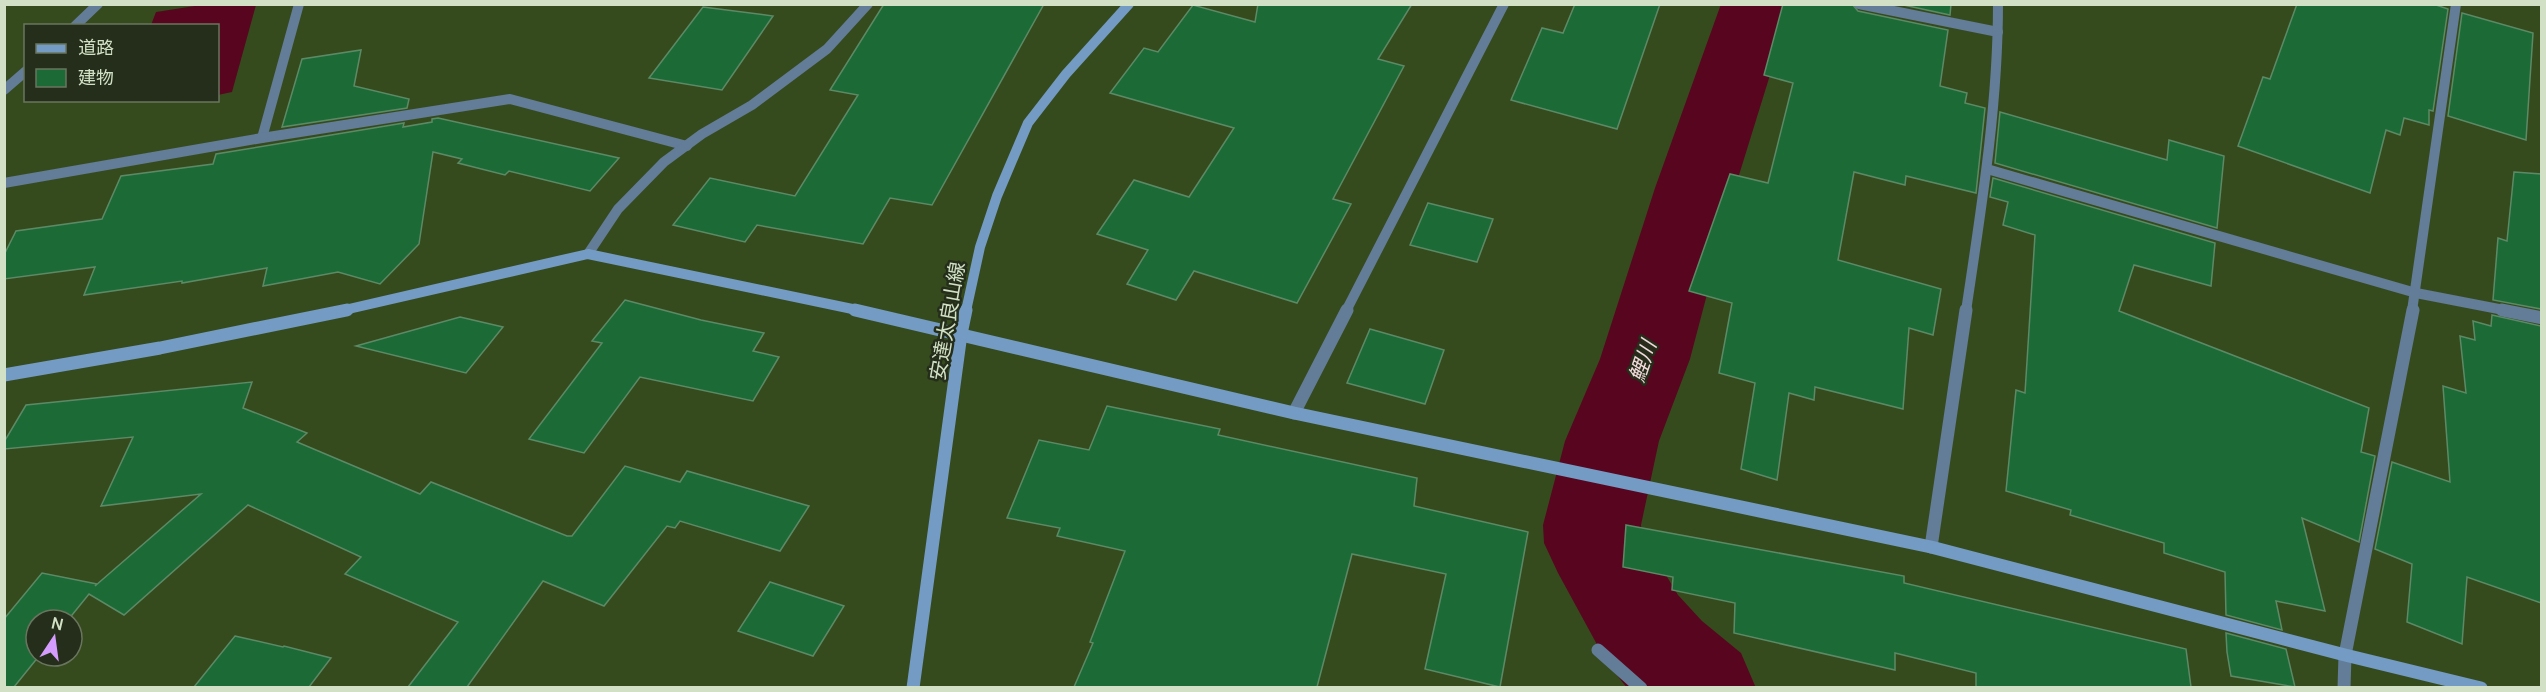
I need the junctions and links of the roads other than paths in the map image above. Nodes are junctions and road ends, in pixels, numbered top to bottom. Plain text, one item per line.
1 (98, 4) edge
2 (299, 4) edge
3 (868, 4) edge
4 (1129, 4) edge
5 (1504, 4) edge
6 (1859, 4) edge
7 (1998, 4) edge
8 (2456, 4) edge
9 (77, 24) edge
10 (1998, 32) junction
11 (24, 72) edge
12 (4, 90) edge
13 (262, 138) junction
14 (687, 146) junction
15 (1987, 169) junction
16 (4, 183) edge
17 (588, 254) junction
18 (2416, 294) junction
19 (2541, 318) edge
20 (961, 334) junction
21 (4, 375) edge
22 (1294, 413) junction
23 (1931, 547) junction
24 (1598, 650) dead end
25 (2345, 655) junction
26 (913, 687) edge
27 (1641, 687) edge
28 (2344, 687) edge
29 (2481, 687) edge

1 - 9 street
2 - 13 street
3 - 14 street
4 - 20 street, 安達太良山線
5 - 22 street
6 - 10 street
7 - 10 street
8 - 18 street
10 - 15 street
11 - 12 street
13 - 14 street
13 - 16 street
14 - 17 street
15 - 18 street
15 - 23 street
17 - 20 street
17 - 21 street
18 - 19 street
18 - 25 street
20 - 22 street
20 - 26 street, 安達太良山線
22 - 23 street
23 - 25 street
24 - 27 street
25 - 28 street
25 - 29 street

